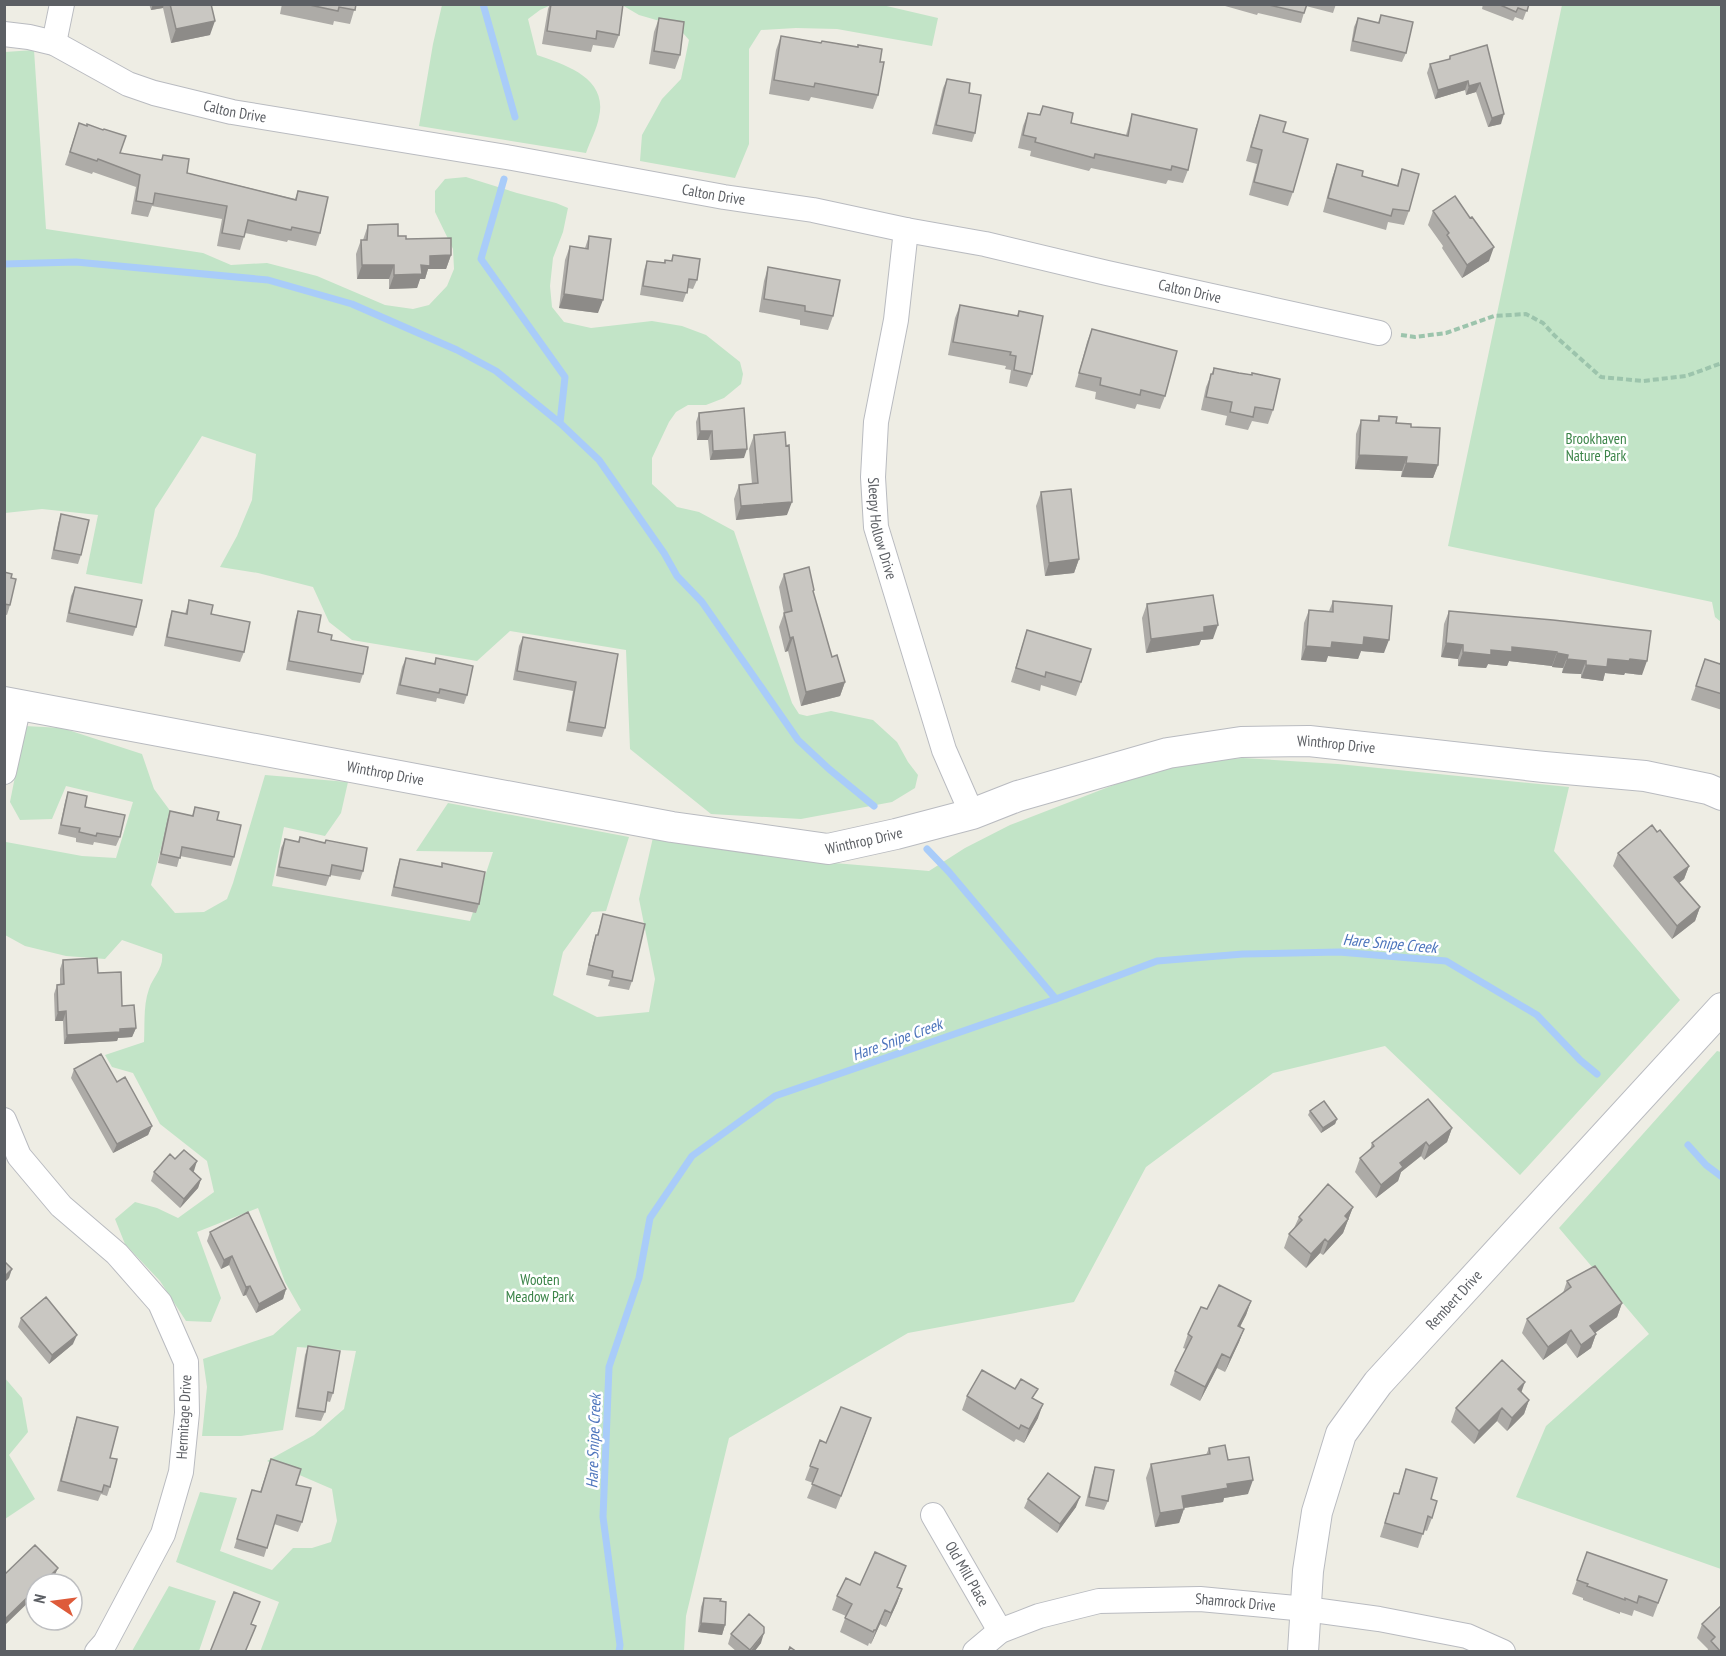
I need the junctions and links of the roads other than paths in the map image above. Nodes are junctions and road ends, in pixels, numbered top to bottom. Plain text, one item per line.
1 (62, 4) edge
2 (4, 34) edge
3 (54, 43) junction
4 (906, 230) junction
5 (1379, 333) road end
6 (12, 703) edge
7 (4, 772) edge
8 (1722, 795) edge
9 (972, 814) junction
10 (1722, 1008) edge
11 (4, 1120) edge
12 (933, 1515) dead end
13 (1306, 1609) junction
14 (1000, 1631) junction
15 (97, 1652) edge
16 (975, 1652) edge
17 (1303, 1652) edge
18 (1503, 1652) edge

1 - 3 street
2 - 3 street, Calton Drive
3 - 4 street, Calton Drive
4 - 5 street, Calton Drive
4 - 9 street, Sleepy Hollow Drive
6 - 7 street
6 - 9 street, Winthrop Drive
8 - 9 street, Winthrop Drive
10 - 13 street, Rembert Drive
11 - 15 street, Hermitage Drive
12 - 14 street, Old Mill Place
13 - 14 street, Shamrock Drive
13 - 17 street, Rembert Drive
13 - 18 street, Shamrock Drive
14 - 16 street, Shamrock Drive

